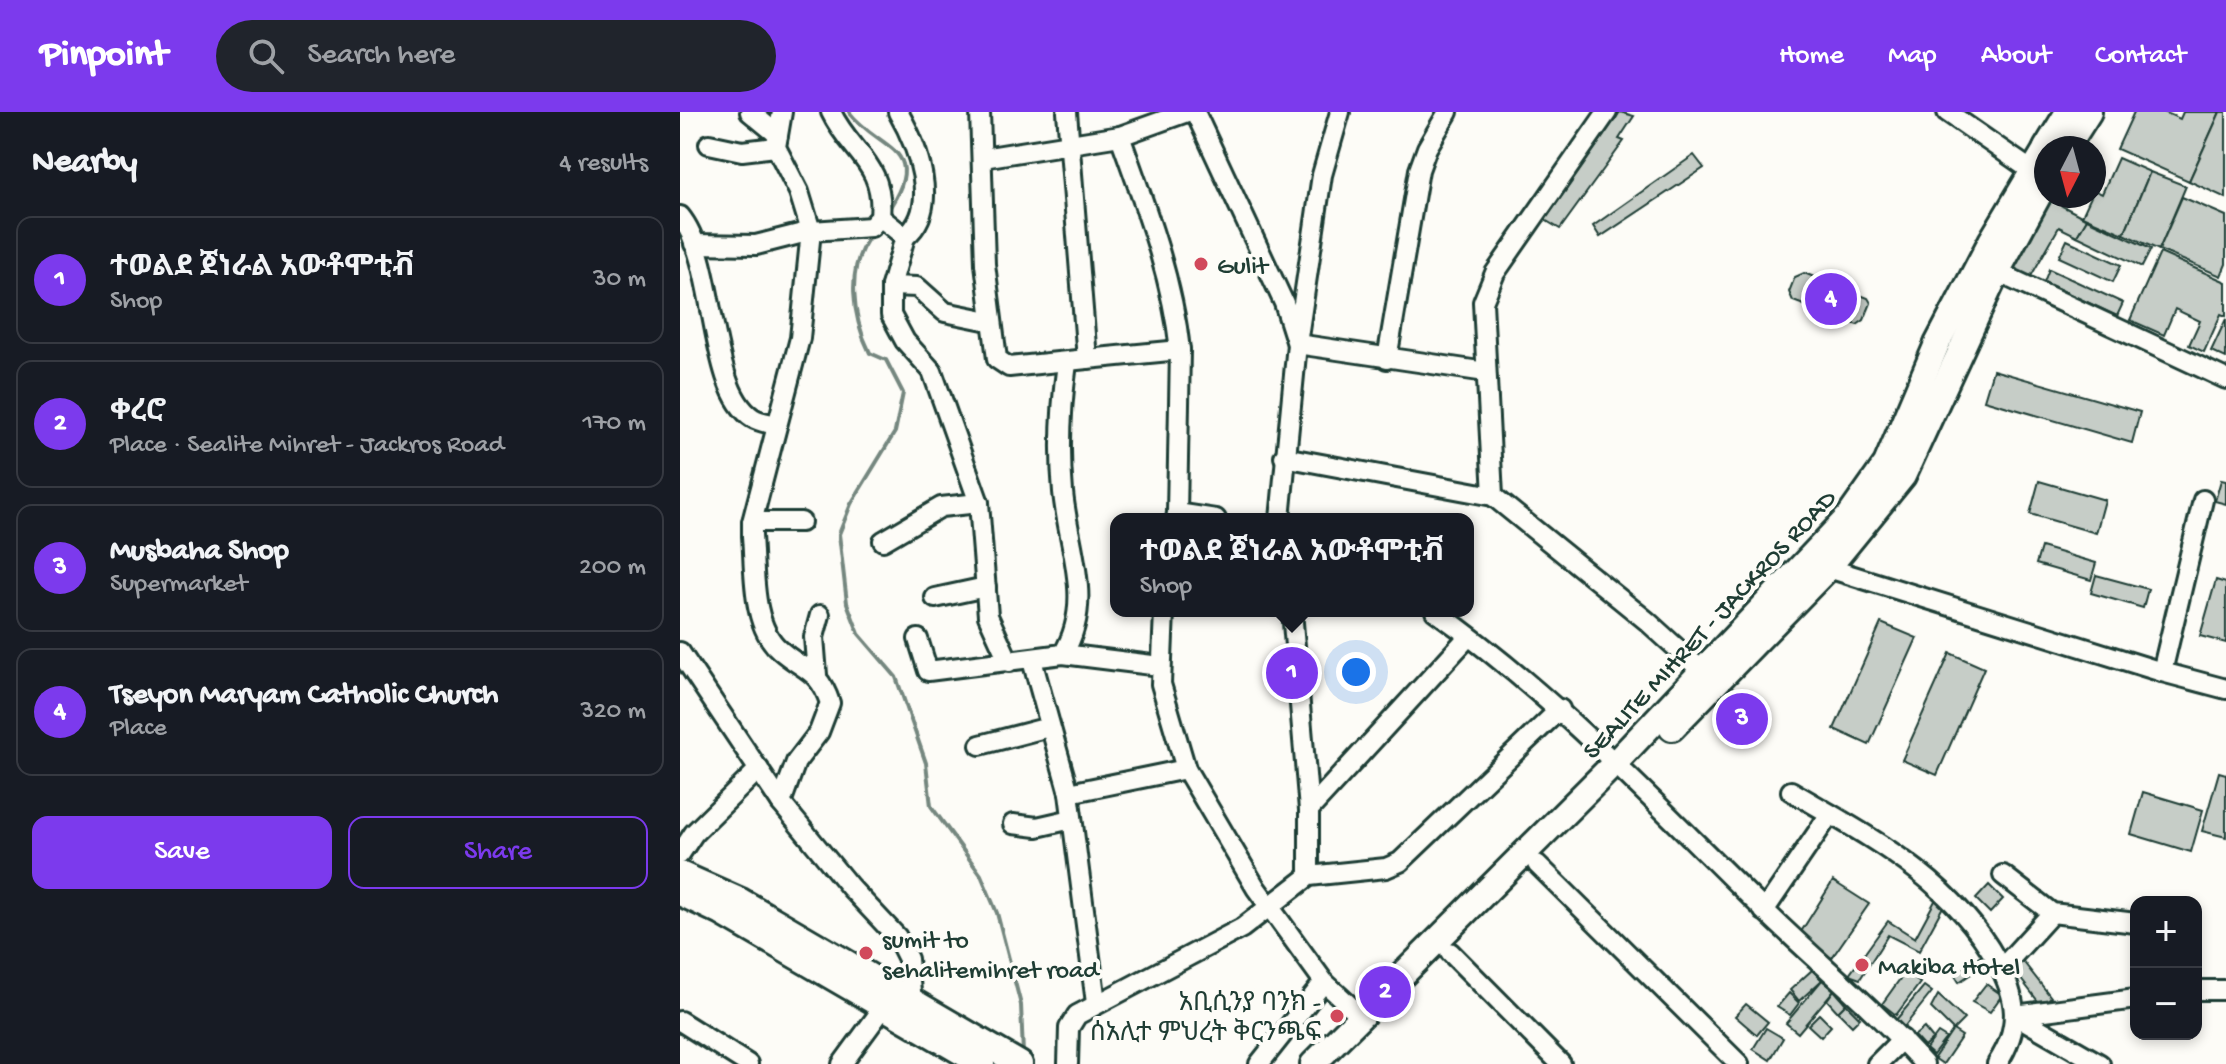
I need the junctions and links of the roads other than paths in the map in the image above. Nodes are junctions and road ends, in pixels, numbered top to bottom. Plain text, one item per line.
1 (750, 112) edge
2 (782, 112) edge
3 (831, 112) edge
4 (898, 112) edge
5 (980, 112) edge
6 (1067, 112) edge
7 (1187, 112) edge
8 (1195, 112) edge
9 (1340, 112) edge
10 (1448, 112) edge
11 (1947, 112) edge
12 (2068, 112) edge
13 (2089, 112) edge
14 (1599, 115) edge
15 (1120, 136) junction
16 (2053, 136) edge
17 (2074, 136) edge
18 (777, 141) junction
19 (709, 144) dead end
20 (1070, 145) junction
21 (983, 158) junction
22 (2034, 173) edge
23 (2034, 183) edge
24 (2034, 187) edge
25 (680, 216) edge
26 (892, 227) junction
27 (811, 231) junction
28 (694, 244) junction
29 (1997, 272) junction
30 (891, 286) junction
31 (989, 321) junction
32 (1297, 344) junction
33 (1948, 349) junction
34 (1180, 350) junction
35 (1087, 359) junction
36 (1387, 359) junction
37 (1067, 363) junction
38 (1486, 372) junction
39 (2226, 379) edge
40 (776, 425) junction
41 (1284, 457) junction
42 (1493, 496) junction
43 (2203, 500) dead end
44 (979, 503) junction
45 (1176, 513) edge
46 (1280, 513) edge
47 (752, 522) junction
48 (801, 522) dead end
49 (883, 541) dead end
50 (1828, 568) junction
51 (986, 587) junction
52 (935, 598) dead end
53 (820, 615) dead end
54 (1164, 617) edge
55 (1293, 617) edge
56 (1443, 617) edge
57 (1468, 637) junction
58 (918, 639) dead end
59 (680, 652) edge
60 (1063, 654) junction
61 (1032, 660) junction
62 (1009, 662) junction
63 (1160, 666) junction
64 (1703, 672) junction
65 (2162, 672) junction
66 (817, 675) junction
67 (2226, 689) edge
68 (1560, 709) junction
69 (1049, 727) junction
70 (980, 745) dead end
71 (1622, 768) junction
72 (759, 769) junction
73 (1186, 769) junction
74 (1791, 791) dead end
75 (1069, 793) junction
76 (781, 803) junction
77 (1309, 810) junction
78 (1830, 814) junction
79 (1072, 819) junction
80 (1013, 824) dead end
81 (680, 854) edge
82 (1537, 864) junction
83 (680, 874) edge
84 (2003, 875) dead end
85 (1309, 876) junction
86 (680, 894) edge
87 (1272, 906) junction
88 (1764, 911) junction
89 (2052, 913) junction
90 (2130, 922) edge
91 (1450, 952) junction
92 (830, 964) junction
93 (2001, 969) junction
94 (1324, 982) junction
95 (2202, 990) edge
96 (2226, 990) edge
97 (2130, 1000) edge
98 (912, 1002) junction
99 (1096, 1003) junction
100 (883, 1008) junction
101 (2015, 1015) junction
102 (1361, 1016) junction
103 (680, 1021) edge
104 (1902, 1039) junction
105 (1015, 1061) edge
106 (748, 1064) edge
107 (842, 1064) edge
108 (982, 1064) edge
109 (1068, 1064) edge
110 (1259, 1064) edge
111 (1313, 1064) edge
112 (1336, 1064) edge
113 (1561, 1064) edge
114 (1739, 1064) edge
115 (1877, 1064) edge
116 (1924, 1064) edge
117 (1997, 1064) edge
118 (2100, 1064) edge

1 - 18 street
2 - 18 street
3 - 26 street
4 - 26 street
5 - 21 street
6 - 20 street
7 - 15 street
8 - 32 street
9 - 32 street
10 - 36 street
11 - 22 street
12 - 16 main road, SEALITE MIHRET - JACKROS ROAD
13 - 17 main road
14 - 38 street
15 - 20 street
15 - 34 street
18 - 19 street
18 - 27 street
20 - 21 street
20 - 35 street
21 - 31 street
23 - 33 main road, SEALITE MIHRET - JACKROS ROAD
24 - 29 main road
25 - 28 street
26 - 27 street
26 - 30 street
27 - 28 street
27 - 40 street
28 - 40 street
29 - 33 main road
29 - 39 street
30 - 31 street
30 - 44 street
31 - 37 street
32 - 36 street
32 - 41 street
33 - 50 main road
33 - 64 main road, SEALITE MIHRET - JACKROS ROAD
34 - 35 street
34 - 45 street
35 - 37 street
36 - 38 street
37 - 60 street
38 - 42 street
40 - 47 street
41 - 42 street
41 - 46 street
42 - 64 street
43 - 65 street
44 - 49 street
44 - 51 street
47 - 48 street
47 - 66 street
50 - 65 street
50 - 71 main road
51 - 52 street
51 - 62 street
53 - 66 street
54 - 63 street
55 - 77 street
56 - 57 street
57 - 68 street
57 - 77 street
58 - 62 street
59 - 72 street
60 - 61 street
60 - 63 street
61 - 62 street
61 - 69 street
63 - 73 street
64 - 71 main road, SEALITE MIHRET - JACKROS ROAD
65 - 67 street
66 - 76 street
68 - 71 street
68 - 85 street
69 - 70 street
69 - 75 street
71 - 82 main road
71 - 88 street
71 - 102 main road, SEALITE MIHRET - JACKROS ROAD
72 - 76 street
72 - 81 street
73 - 75 street
73 - 87 street
74 - 78 street
75 - 79 street
76 - 98 street
77 - 85 street
78 - 88 street
78 - 93 street
79 - 80 street
79 - 99 street
82 - 91 main road
82 - 114 street
83 - 92 main road
84 - 89 street
85 - 87 street
86 - 92 main road
87 - 94 street
87 - 99 street
88 - 104 street
89 - 90 street
89 - 93 street
91 - 112 main road
91 - 113 street
92 - 98 main road
92 - 100 main road
93 - 101 street
94 - 102 street
94 - 110 street
95 - 96 street
97 - 101 street
98 - 105 main road
99 - 109 street
100 - 107 street
100 - 108 main road
101 - 117 street
101 - 118 street
102 - 111 main road, SEALITE MIHRET - JACKROS ROAD
103 - 106 street
104 - 115 street
104 - 116 street

